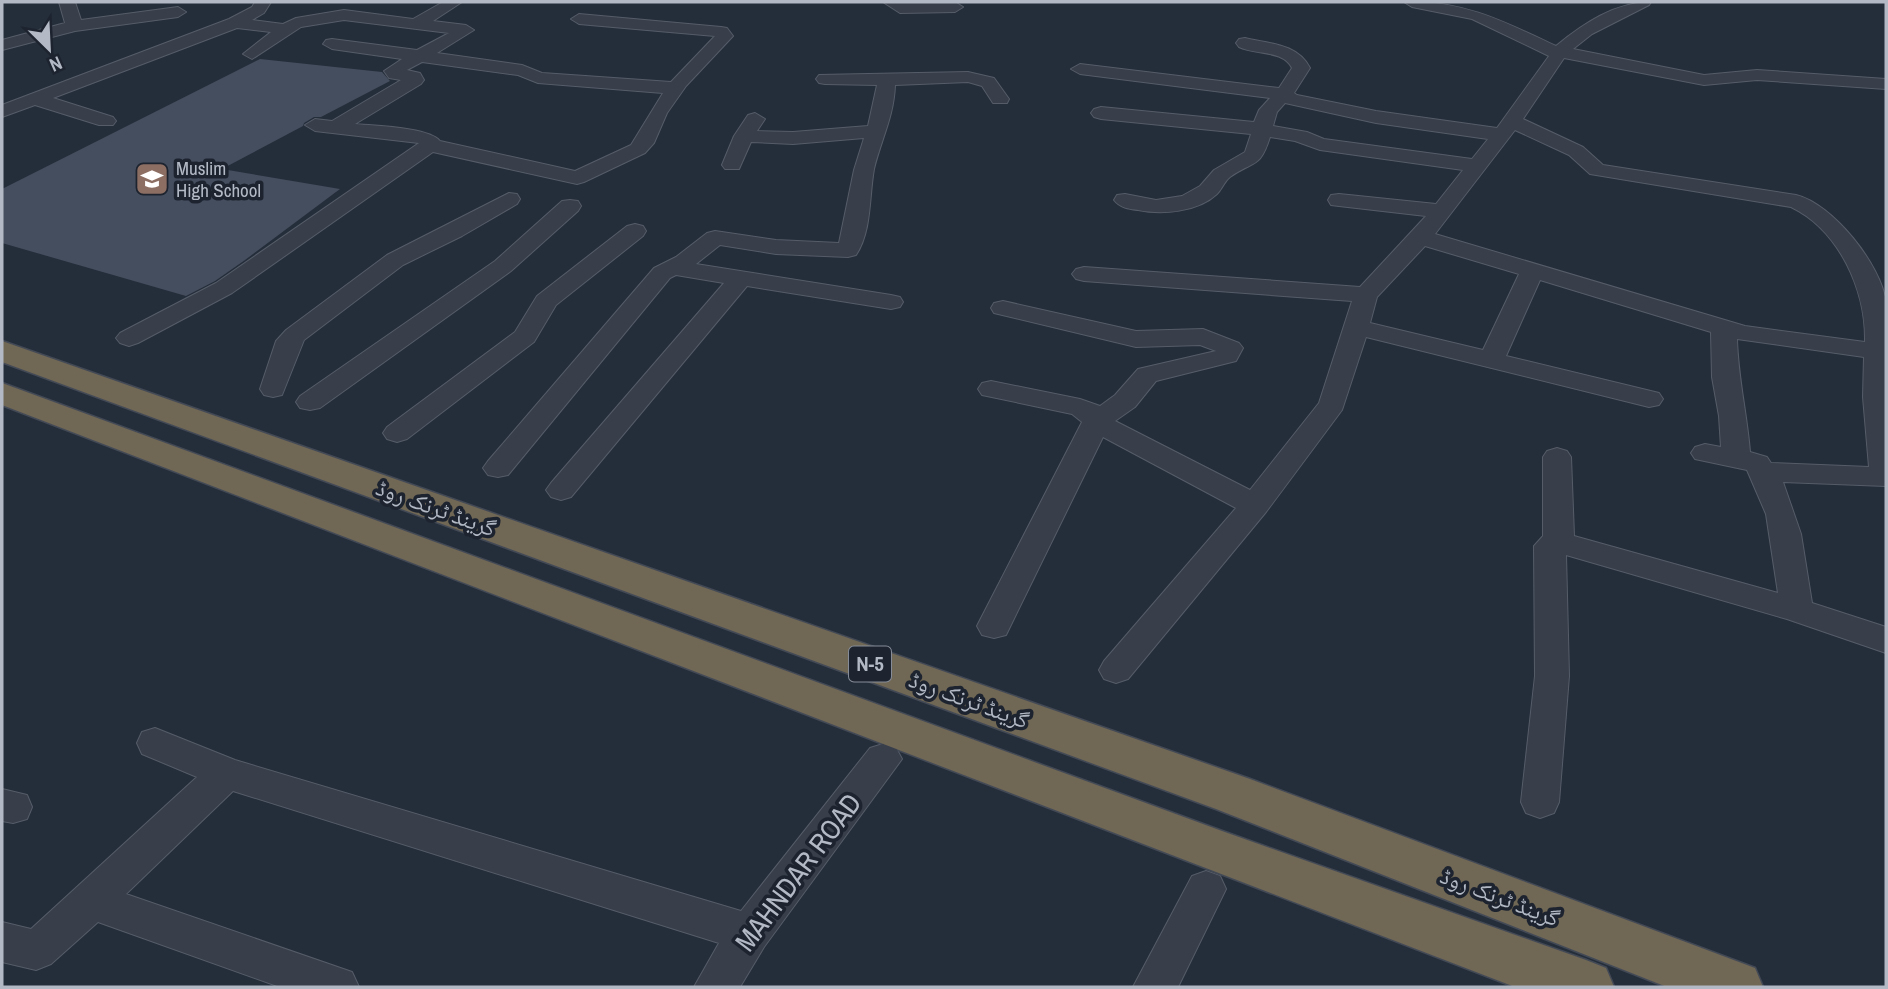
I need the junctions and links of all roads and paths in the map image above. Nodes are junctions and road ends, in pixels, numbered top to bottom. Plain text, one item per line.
1 (67, 2) edge
2 (262, 2) edge
3 (454, 2) edge
4 (891, 2) edge
5 (1412, 2) edge
6 (1643, 2) edge
7 (955, 8) dead end
8 (178, 12) dead end
9 (579, 19) dead end
10 (235, 23) junction
11 (415, 24) junction
12 (74, 26) junction
13 (286, 29) junction
14 (1245, 43) dead end
15 (332, 44) dead end
16 (2, 46) edge
17 (1560, 53) junction
18 (252, 54) dead end
19 (422, 56) junction
20 (1080, 69) dead end
21 (825, 79) dead end
22 (886, 80) junction
23 (1886, 84) edge
24 (676, 88) junction
25 (1283, 95) junction
26 (2, 97) edge
27 (1000, 99) dead end
28 (28, 100) junction
29 (2, 111) edge
30 (1101, 113) dead end
31 (757, 116) dead end
32 (106, 121) dead end
33 (1507, 128) junction
34 (1262, 129) junction
35 (878, 131) junction
36 (744, 136) junction
37 (429, 145) junction
38 (732, 165) dead end
39 (1477, 166) junction
40 (509, 199) dead end
41 (1125, 200) dead end
42 (1339, 200) dead end
43 (570, 206) dead end
44 (1442, 211) junction
45 (635, 231) dead end
46 (1421, 237) junction
47 (675, 268) junction
48 (1532, 271) junction
49 (1861, 271) junction
50 (1886, 273) edge
51 (1084, 274) dead end
52 (741, 278) junction
53 (1366, 295) junction
54 (891, 302) dead end
55 (1003, 308) dead end
56 (1356, 327) junction
57 (1724, 328) junction
58 (129, 338) dead end
59 (2, 351) edge
60 (1875, 351) junction
61 (1491, 360) junction
62 (272, 389) dead end
63 (991, 389) dead end
64 (2, 393) edge
65 (1649, 398) dead end
66 (1881, 400) edge
67 (310, 402) dead end
68 (1096, 422) junction
69 (397, 433) dead end
70 (1705, 453) dead end
71 (1557, 457) dead end
72 (1736, 459) junction
73 (498, 468) dead end
74 (1764, 472) junction
75 (1886, 477) edge
76 (561, 490) dead end
77 (1255, 505) junction
78 (1559, 542) junction
79 (1796, 610) junction
80 (994, 626) dead end
81 (1886, 640) edge
82 (1116, 670) dead end
83 (155, 743) dead end
84 (883, 759) dead end
85 (227, 773) junction
86 (1233, 794) junction
87 (1540, 802) dead end
88 (1211, 870) junction
89 (92, 901) junction
90 (749, 933) junction
91 (2, 943) edge
92 (337, 987) edge
93 (716, 987) edge
94 (1155, 987) edge
95 (1586, 987) edge
96 (1735, 987) edge

1 - 12 street
2 - 10 street
3 - 11 street
4 - 7 street
5 - 17 street
6 - 17 street
8 - 12 street
9 - 24 street
10 - 13 street
10 - 28 street
11 - 13 street
11 - 19 street
12 - 16 street
13 - 18 street
14 - 25 street
15 - 19 street
17 - 23 street
17 - 33 street
19 - 24 street
19 - 37 street
20 - 25 street
21 - 22 street
22 - 27 street
22 - 35 street
24 - 37 street
25 - 33 street
25 - 34 street
26 - 28 street
28 - 29 street
28 - 32 street
30 - 34 street
31 - 36 street
33 - 39 street
33 - 49 street
34 - 39 street
34 - 41 street
35 - 36 street
35 - 47 street
36 - 38 street
37 - 58 street
39 - 44 street
40 - 62 street
42 - 44 street
43 - 67 street
44 - 46 street
45 - 69 street
46 - 48 street
46 - 53 street
47 - 52 street
47 - 73 street
48 - 57 street
48 - 61 street
49 - 50 street
49 - 60 street
51 - 53 street
52 - 54 street
52 - 76 street
53 - 56 street
55 - 68 street
56 - 61 street
56 - 77 street
57 - 60 street
57 - 72 street
59 - 86 highway, گرینڈ ٹرنک روڈ / N-5
60 - 66 street
61 - 65 street
63 - 68 street
64 - 88 highway, گرینڈ ٹرنک روڈ / N-5
66 - 75 street
68 - 77 street
68 - 80 street
70 - 72 street
71 - 78 street
72 - 74 street
74 - 75 street
74 - 79 street
77 - 82 street
78 - 79 street
78 - 87 street
79 - 81 street
83 - 85 street
84 - 90 street, MAHNDAR ROAD
85 - 89 street
85 - 90 street
86 - 88 highway
86 - 96 highway, گرینڈ ٹرنک روڈ / N-5
88 - 94 street
88 - 95 highway, گرینڈ ٹرنک روڈ / N-5
89 - 91 street
89 - 92 street
90 - 93 street, MAHNDAR ROAD

